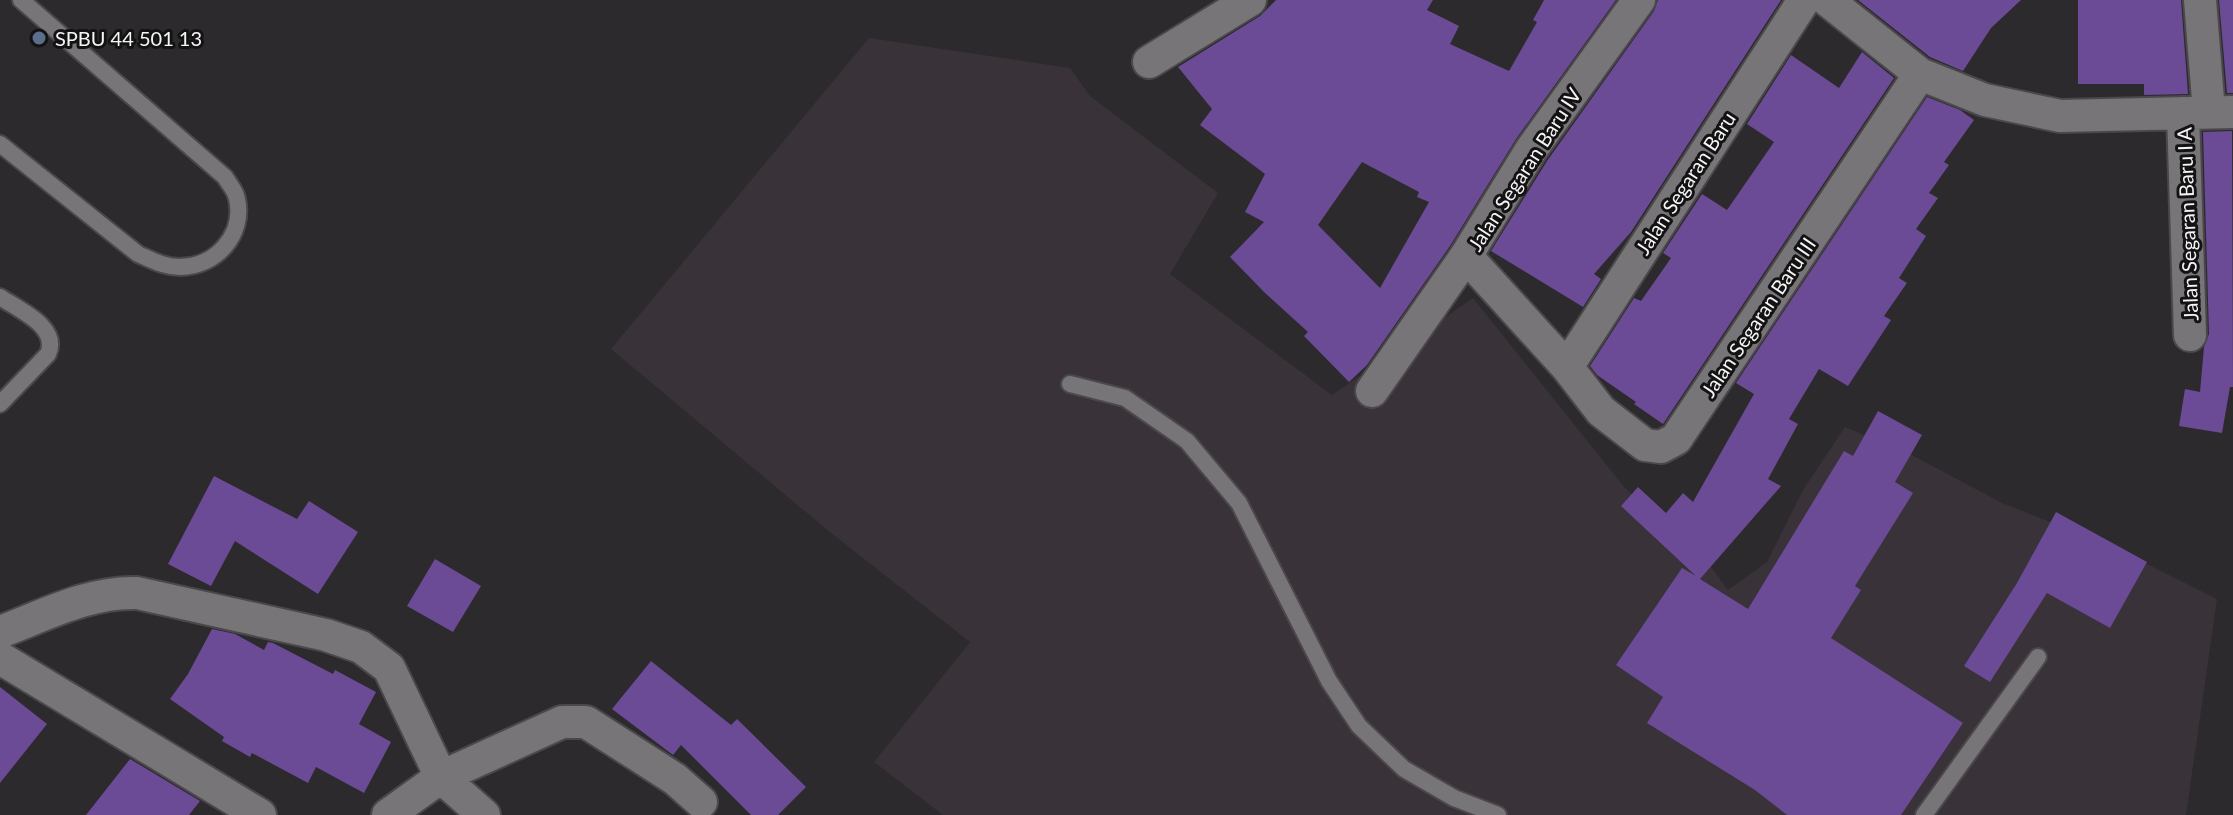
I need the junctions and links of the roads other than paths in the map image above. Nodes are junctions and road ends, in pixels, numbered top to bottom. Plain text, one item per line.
1 (21, 0) edge
2 (1250, 0) edge
3 (1639, 0) edge
4 (1804, 0) edge
5 (1827, 0) edge
6 (2200, 0) edge
7 (1149, 62) dead end
8 (1920, 74) junction
9 (2208, 112) edge
10 (0, 144) edge
11 (1466, 256) junction
12 (0, 297) edge
13 (2190, 335) dead end
14 (1567, 367) junction
15 (1070, 384) dead end
16 (1372, 391) dead end
17 (0, 404) edge
18 (0, 632) edge
19 (2038, 657) dead end
20 (0, 658) edge
21 (441, 777) junction
22 (701, 802) dead end
23 (260, 815) edge
24 (388, 815) edge
25 (484, 815) edge
26 (1498, 815) edge
27 (1924, 815) edge

1 - 10 lane
2 - 7 street
3 - 11 street, Jalan Segaran Baru IV
4 - 14 street, Jalan Segaran Baru
5 - 8 street
6 - 9 street, Jalan Segaran Baru I A
8 - 9 street
8 - 14 street, Jalan Segaran Baru III
9 - 13 street, Jalan Segaran Baru I A
11 - 14 street, Jalan Segaran Baru IV
11 - 16 street
12 - 17 lane
15 - 26 lane
18 - 21 street
19 - 27 lane
20 - 23 street
21 - 22 street
21 - 24 street
21 - 25 street

